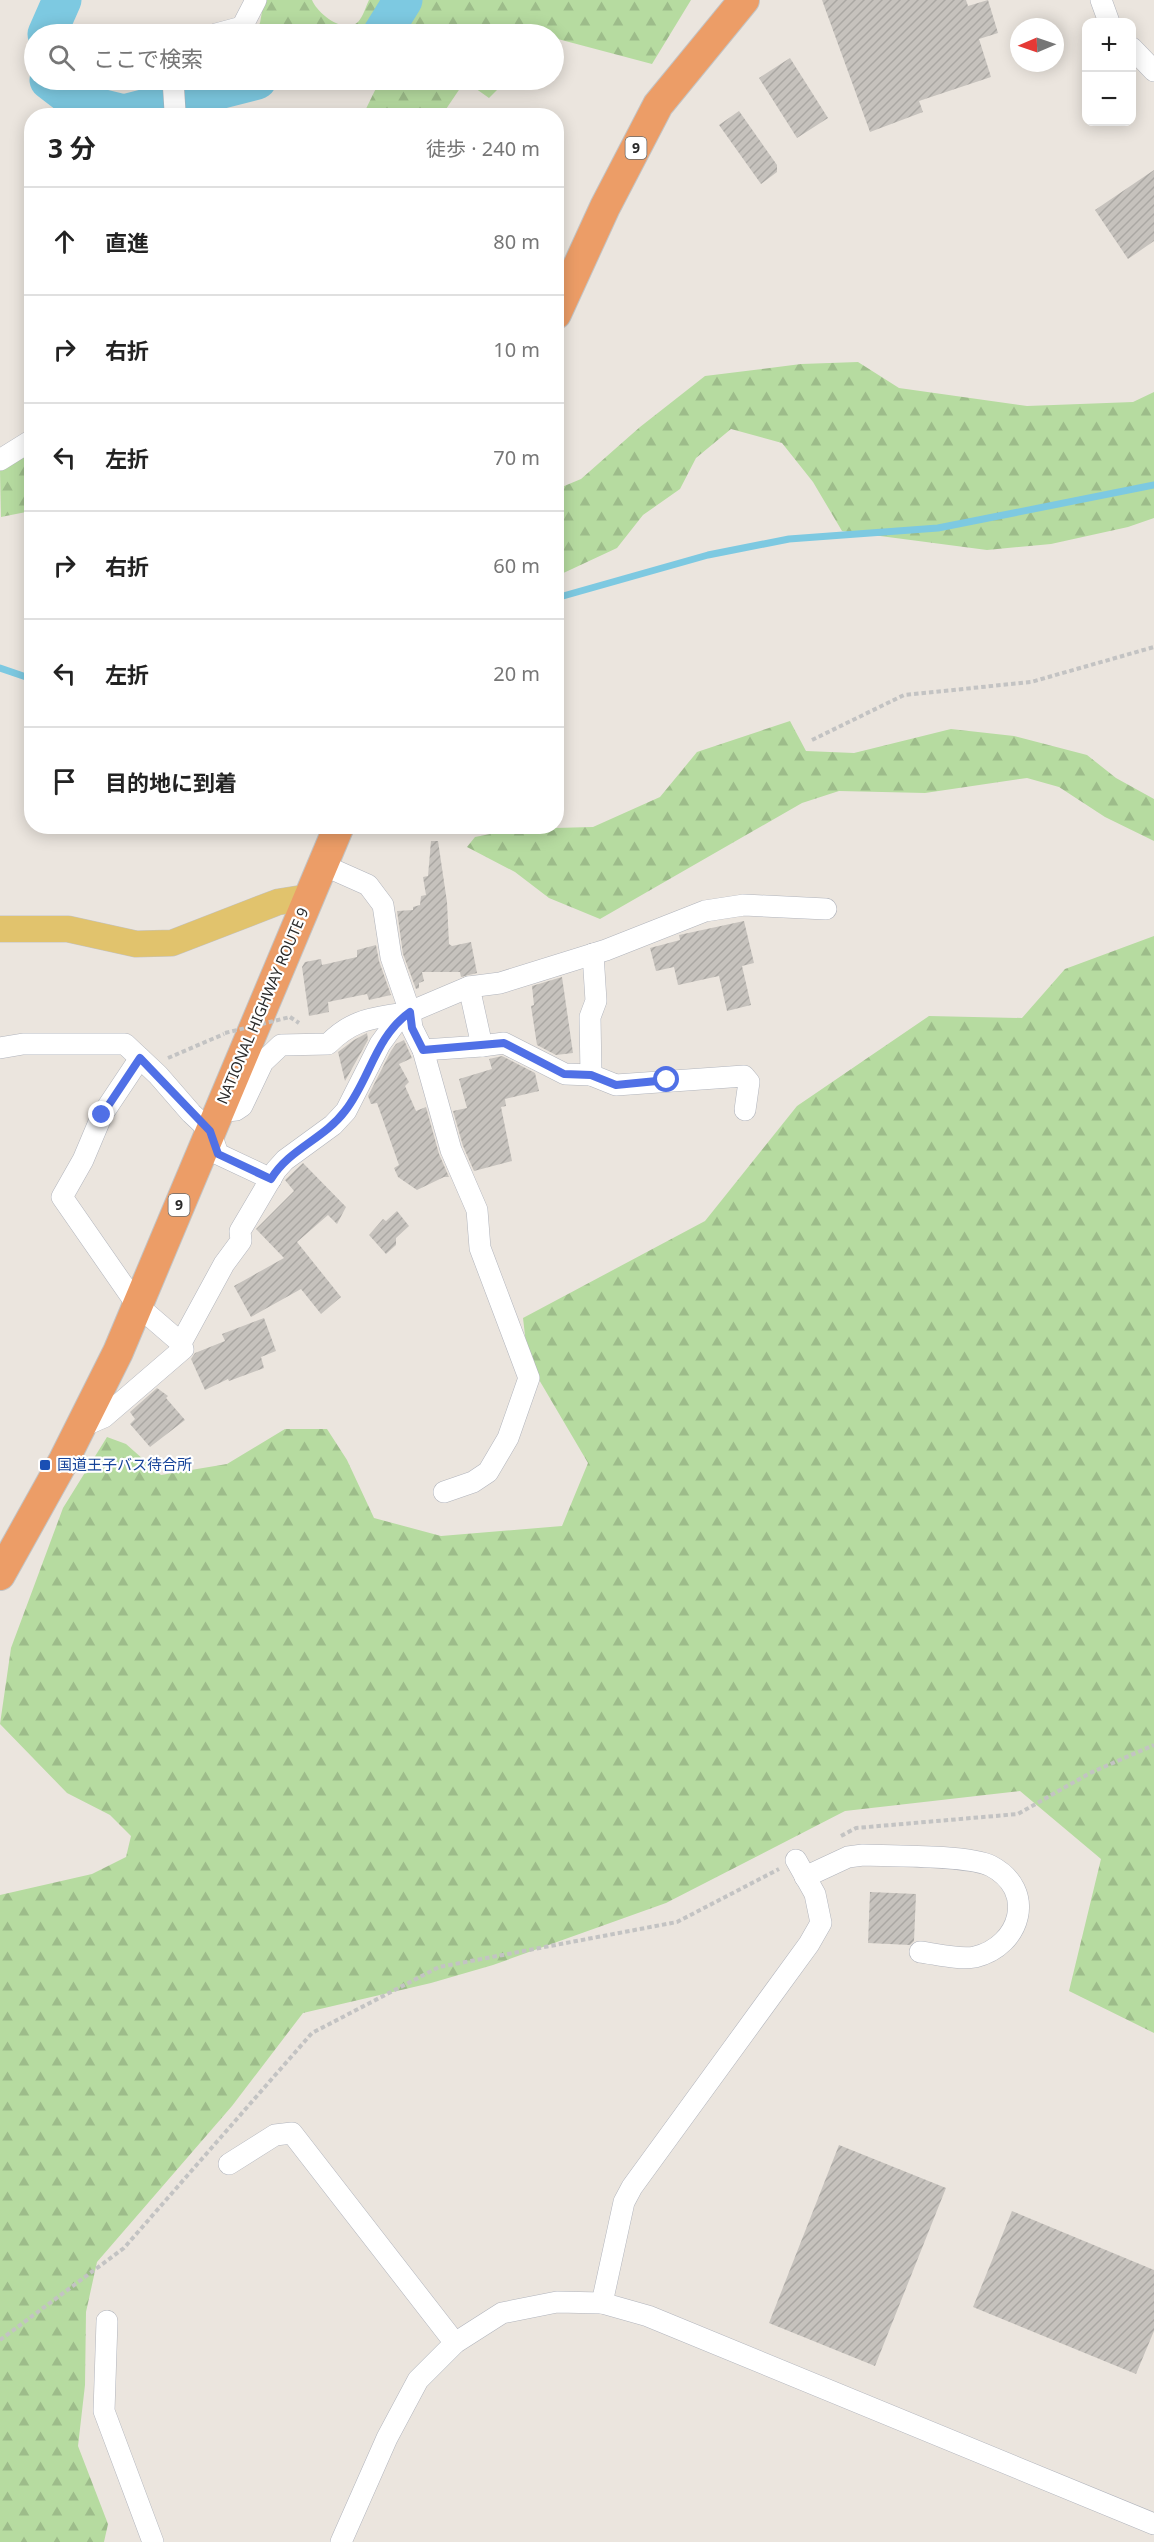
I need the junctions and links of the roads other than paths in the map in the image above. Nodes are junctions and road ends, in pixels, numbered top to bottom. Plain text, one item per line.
1 (256, 0) edge
2 (744, 0) edge
3 (1101, 0) edge
4 (1108, 18) edge
5 (244, 24) edge
6 (1136, 53) edge
7 (1154, 71) edge
8 (174, 90) edge
9 (175, 108) edge
10 (564, 297) edge
11 (24, 445) edge
12 (0, 460) edge
13 (336, 834) edge
14 (323, 865) junction
15 (309, 897) junction
16 (826, 909) dead end
17 (0, 929) edge
18 (593, 954) junction
19 (470, 987) junction
20 (410, 1012) junction
21 (482, 1046) junction
22 (0, 1048) edge
23 (423, 1050) junction
24 (150, 1060) junction
25 (591, 1075) junction
26 (746, 1110) dead end
27 (214, 1121) junction
28 (271, 1179) junction
29 (137, 1305) junction
30 (189, 1345) junction
31 (81, 1427) junction
32 (444, 1492) dead end
33 (0, 1575) edge
34 (920, 1952) dead end
35 (229, 2164) dead end
36 (602, 2303) junction
37 (107, 2321) dead end
38 (455, 2343) junction
39 (1154, 2524) edge
40 (153, 2542) edge
41 (341, 2542) edge

1 - 5 street
2 - 10 highway, 9
3 - 4 street
6 - 7 street
8 - 9 street
11 - 12 street
13 - 14 highway, NATIONAL HIGHWAY ROUTE 9 / 9
14 - 15 highway, NATIONAL HIGHWAY ROUTE 9 / 9
14 - 20 street
15 - 17 main road
15 - 27 highway, NATIONAL HIGHWAY ROUTE 9 / 9
16 - 18 street
18 - 19 street
18 - 25 street
19 - 20 street
19 - 21 street
20 - 23 street
20 - 27 street
20 - 28 street
21 - 23 street
21 - 25 street
22 - 24 street
23 - 32 street
24 - 27 street
24 - 29 street
25 - 26 street
27 - 28 street
27 - 29 highway, NATIONAL HIGHWAY ROUTE 9 / 9
28 - 30 street
29 - 30 street
29 - 31 highway, NATIONAL HIGHWAY ROUTE 9 / 9
30 - 31 street
31 - 33 highway, NATIONAL HIGHWAY ROUTE 9 / 9
34 - 36 street
35 - 38 street
36 - 38 street
36 - 39 street
37 - 40 street
38 - 41 street

